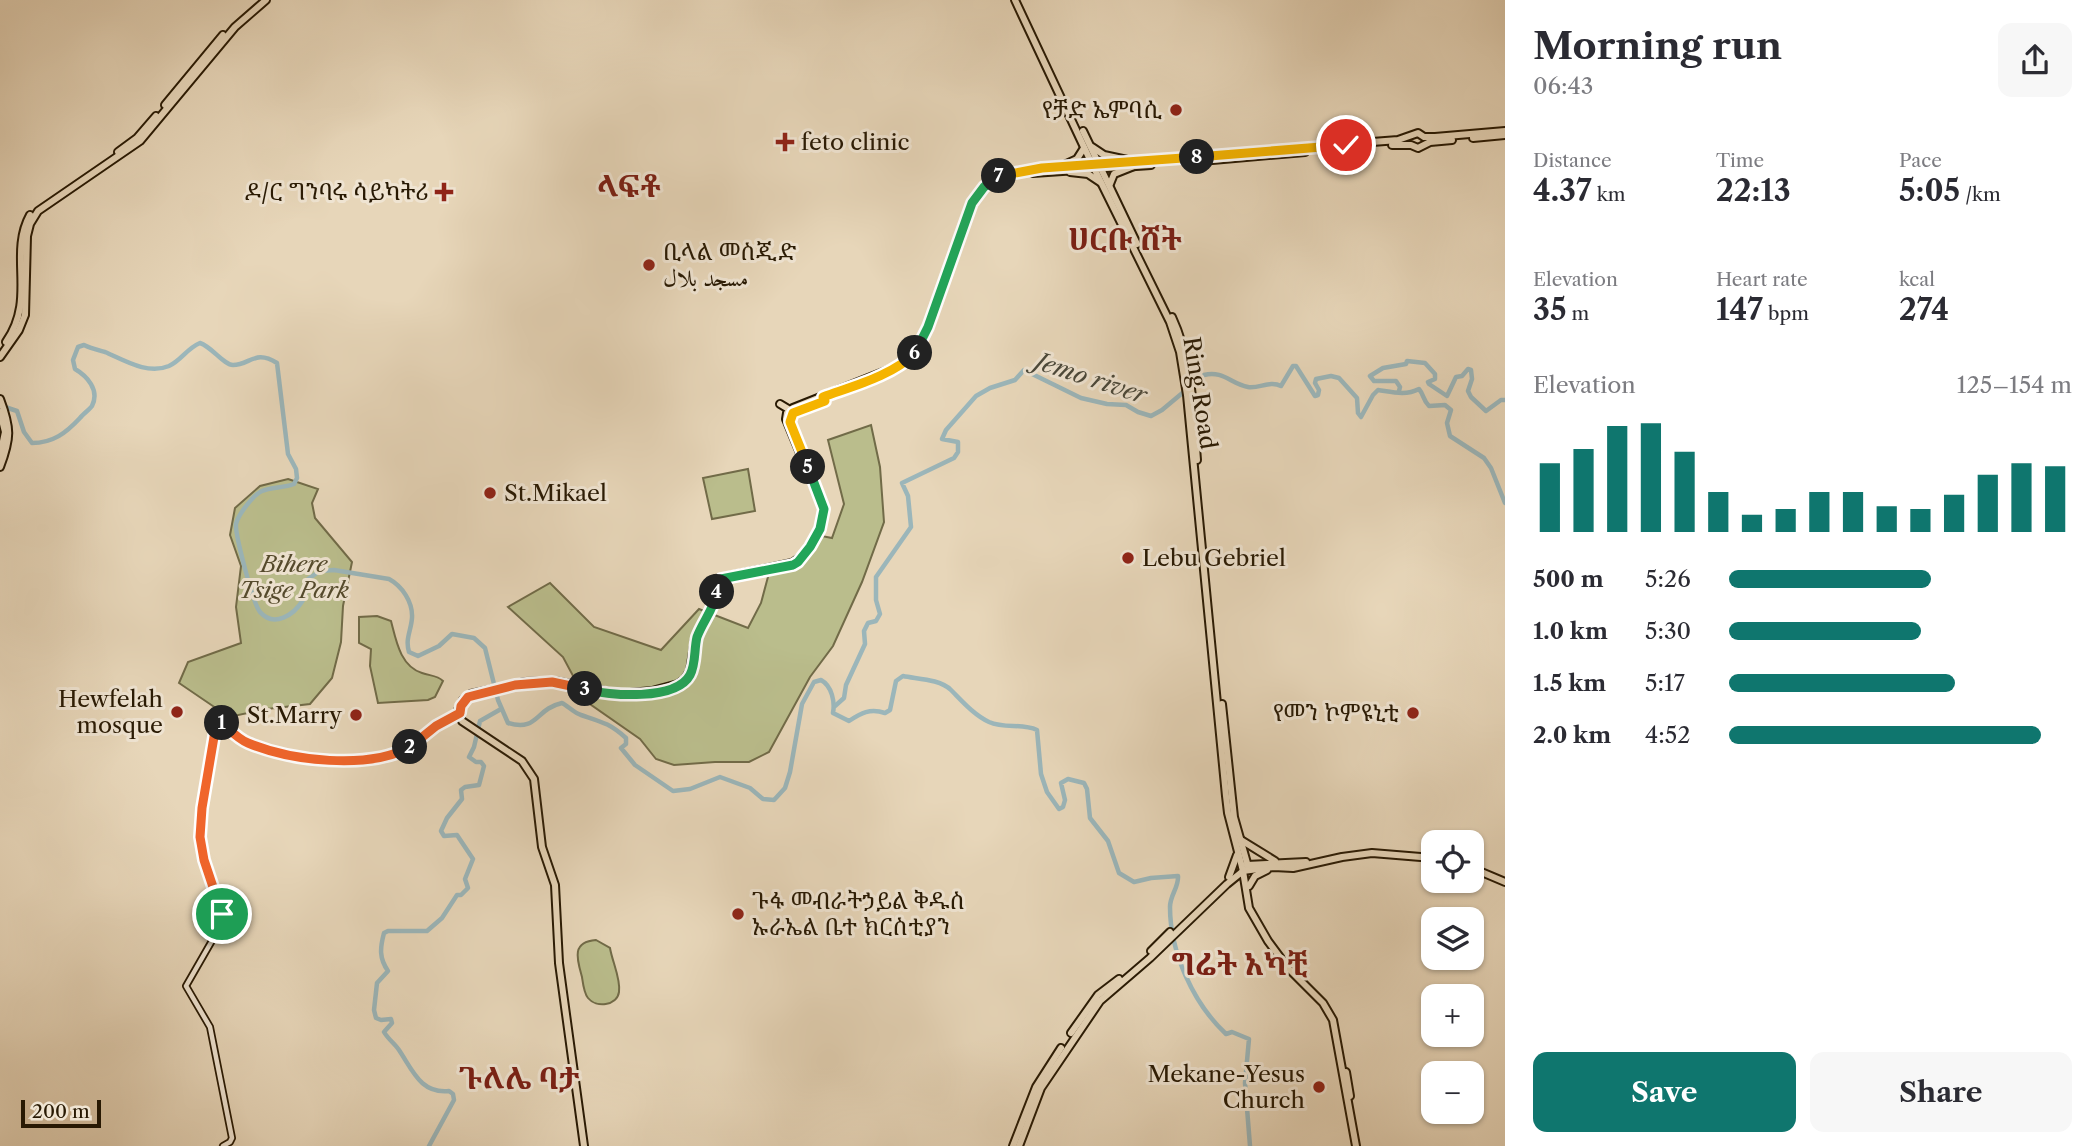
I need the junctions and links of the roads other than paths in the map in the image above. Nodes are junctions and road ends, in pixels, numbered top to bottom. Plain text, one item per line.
1 (260, 0) edge
2 (266, 0) edge
3 (1017, 0) edge
4 (1505, 133) edge
5 (1411, 136) junction
6 (1424, 140) junction
7 (1086, 145) junction
8 (1411, 145) junction
9 (1133, 164) junction
10 (1062, 166) junction
11 (1097, 166) junction
12 (1070, 172) junction
13 (1107, 185) junction
14 (26, 229) junction
15 (0, 350) edge
16 (0, 357) edge
17 (1189, 393) junction
18 (0, 399) edge
19 (824, 399) junction
20 (780, 404) dead end
21 (790, 412) junction
22 (3, 415) edge
23 (0, 455) edge
24 (0, 467) edge
25 (459, 714) junction
26 (1241, 840) junction
27 (1238, 849) junction
28 (1421, 855) edge
29 (1279, 865) junction
30 (1248, 868) junction
31 (1484, 871) edge
32 (1228, 880) junction
33 (1505, 880) edge
34 (1247, 888) junction
35 (1100, 996) junction
36 (223, 1146) edge
37 (585, 1146) edge
38 (1013, 1146) edge
39 (1019, 1146) edge
40 (1357, 1146) edge

1 - 14 main road
2 - 14 main road
3 - 7 main road, Ring Road
4 - 6 main road
5 - 6 main road
5 - 8 main road
5 - 9 main road
6 - 8 main road
7 - 9 main road
7 - 10 main road
7 - 11 main road, Ring Road
8 - 9 main road
9 - 11 main road
9 - 13 main road
10 - 11 main road
10 - 19 main road
11 - 12 main road
11 - 13 main road, Ring Road
12 - 13 main road
12 - 19 main road
13 - 17 main road, Ring Road
14 - 15 main road
14 - 16 main road
17 - 26 main road, Ring Road
17 - 27 main road, Ring Road
18 - 22 main road
19 - 21 main road
20 - 21 main road
21 - 25 main road
22 - 23 main road
22 - 24 main road
25 - 36 main road
25 - 37 main road
26 - 29 main road
26 - 30 main road, Ring Road
27 - 30 main road, Ring Road
27 - 32 main road
28 - 29 main road
29 - 30 main road
29 - 34 main road
30 - 32 main road
30 - 34 main road
31 - 33 main road
32 - 34 main road
32 - 35 main road
34 - 40 main road
35 - 38 main road
35 - 39 main road

